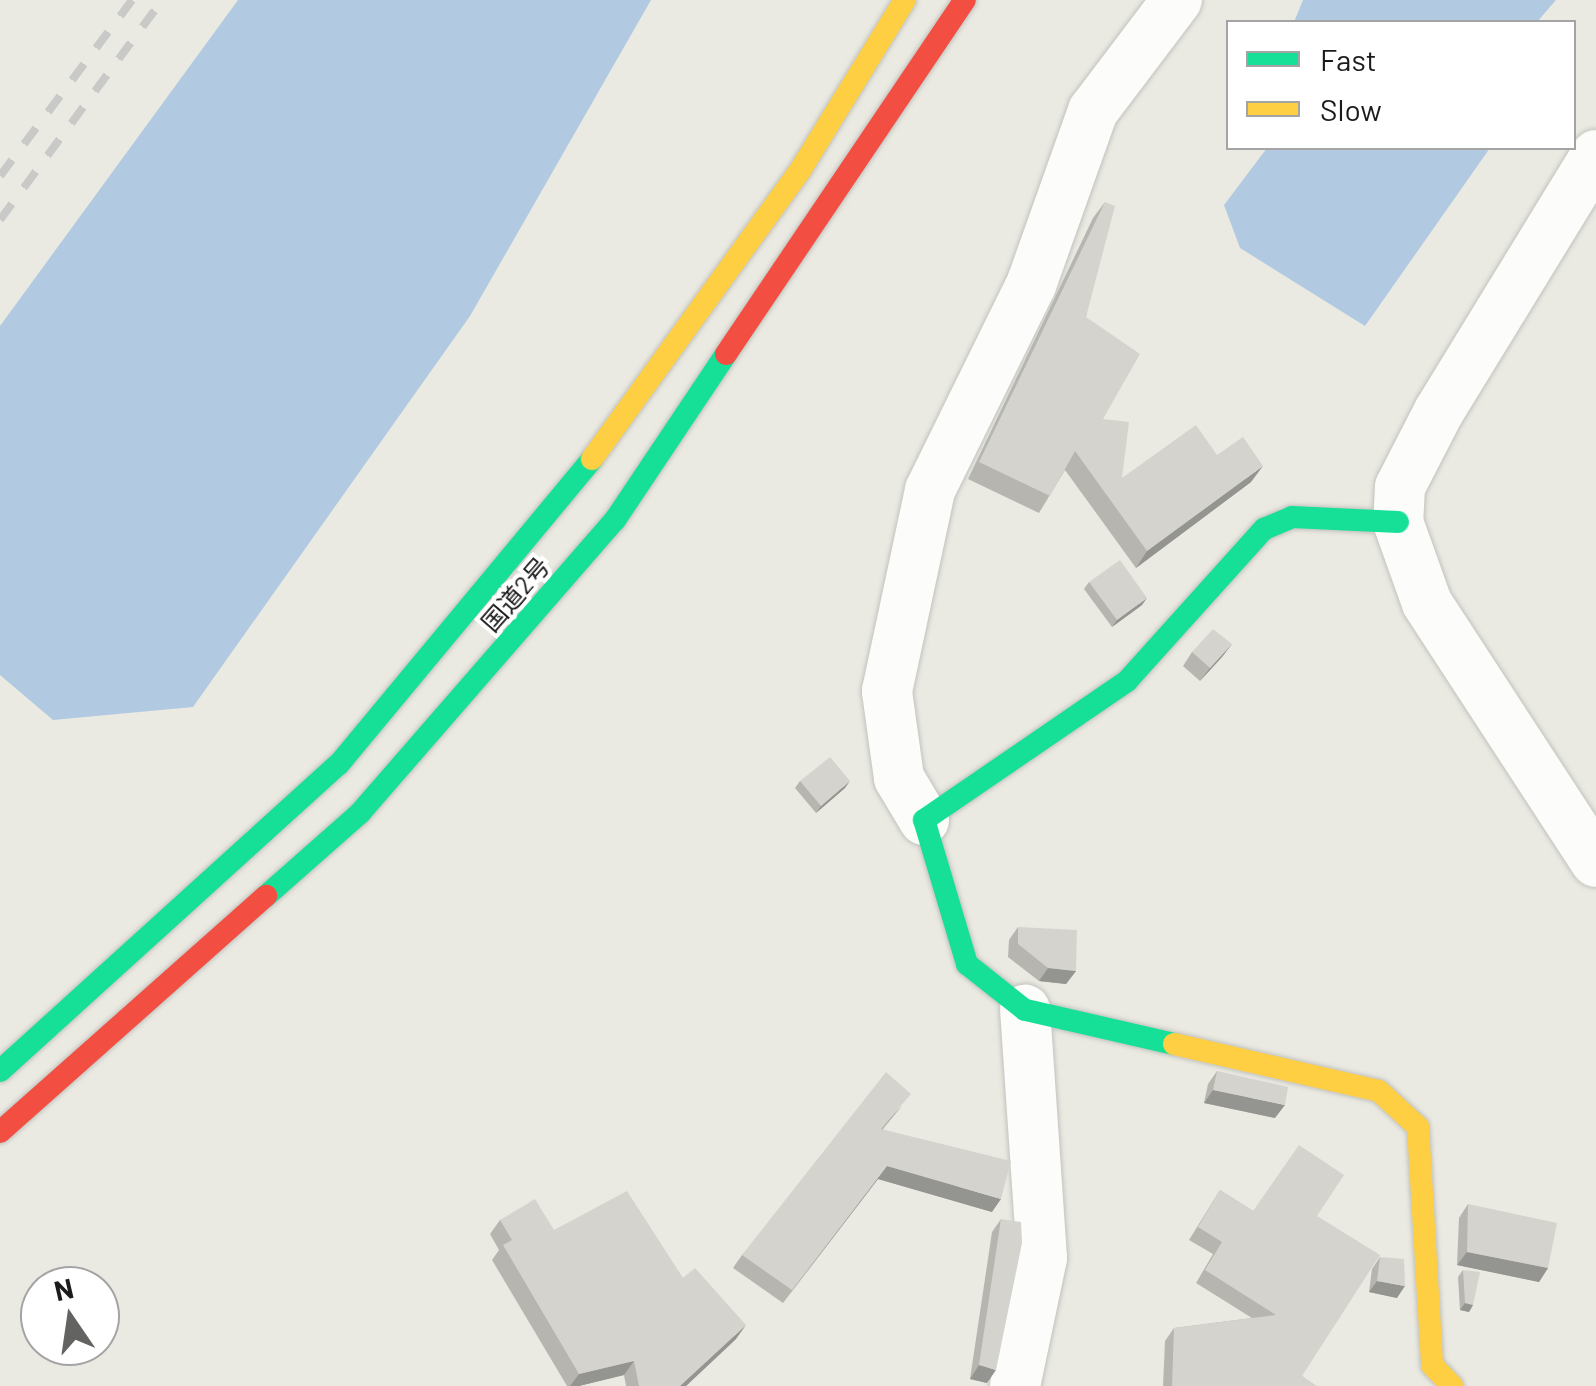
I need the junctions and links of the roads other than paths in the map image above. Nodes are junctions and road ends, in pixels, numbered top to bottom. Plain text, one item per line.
1 (905, 0) edge
2 (965, 0) edge
3 (1177, 0) edge
4 (1596, 154) edge
5 (1398, 522) junction
6 (924, 820) junction
7 (1596, 862) edge
8 (1025, 1010) junction
9 (0, 1071) edge
10 (0, 1132) edge
11 (1015, 1386) edge
12 (1452, 1386) edge

1 - 9 main road, 国道2号
2 - 10 main road, 国道2号
3 - 6 street
4 - 5 street
5 - 6 main road
5 - 7 street
6 - 8 main road
8 - 11 street
8 - 12 main road

